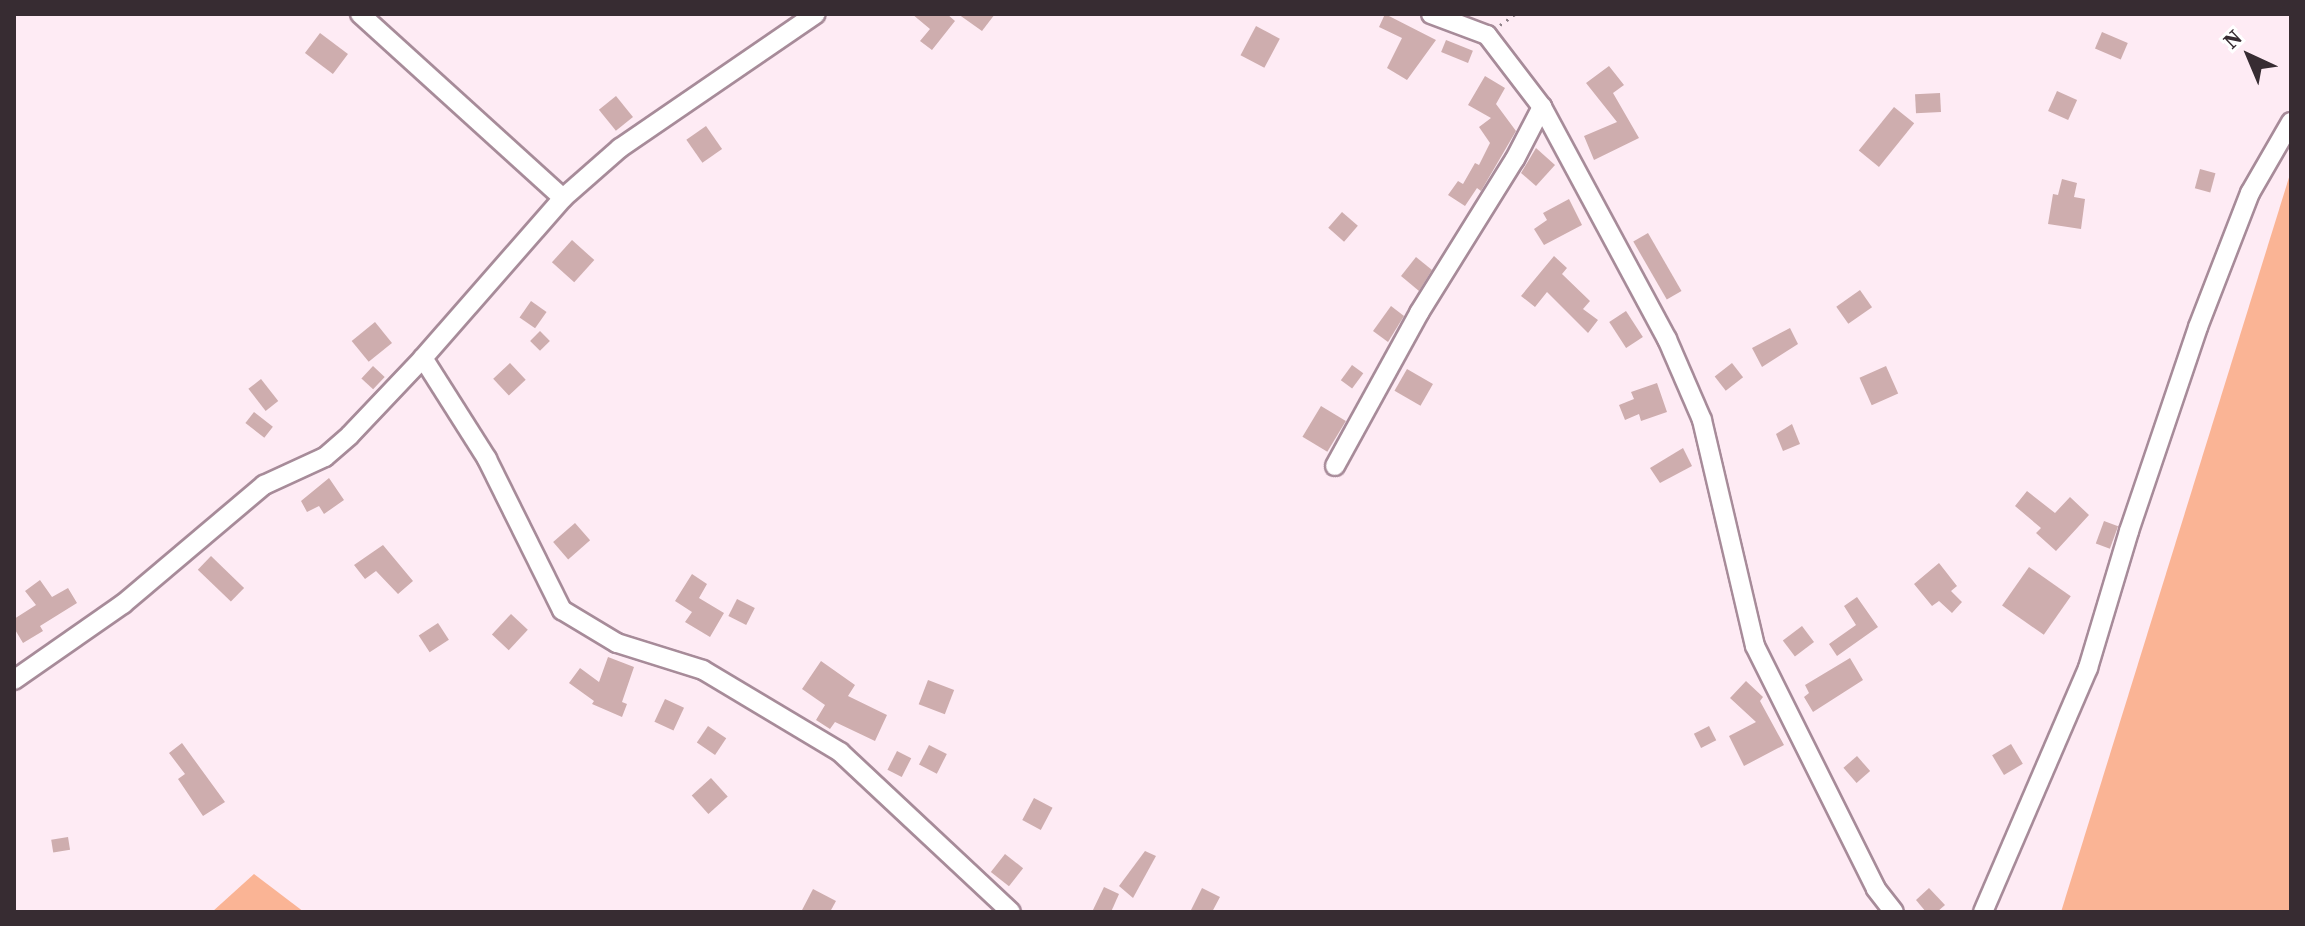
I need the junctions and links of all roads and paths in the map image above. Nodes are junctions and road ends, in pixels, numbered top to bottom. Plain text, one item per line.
1 (360, 14) edge
2 (816, 14) edge
3 (1431, 14) edge
4 (1542, 107) junction
5 (2291, 122) edge
6 (563, 198) junction
7 (423, 358) junction
8 (1335, 466) dead end
9 (14, 680) edge
10 (1011, 912) edge
11 (1894, 912) edge
12 (1983, 912) edge

1 - 6 street
2 - 6 street
3 - 4 street
4 - 8 street
4 - 11 street
5 - 12 street
6 - 7 street
7 - 9 street
7 - 10 street

